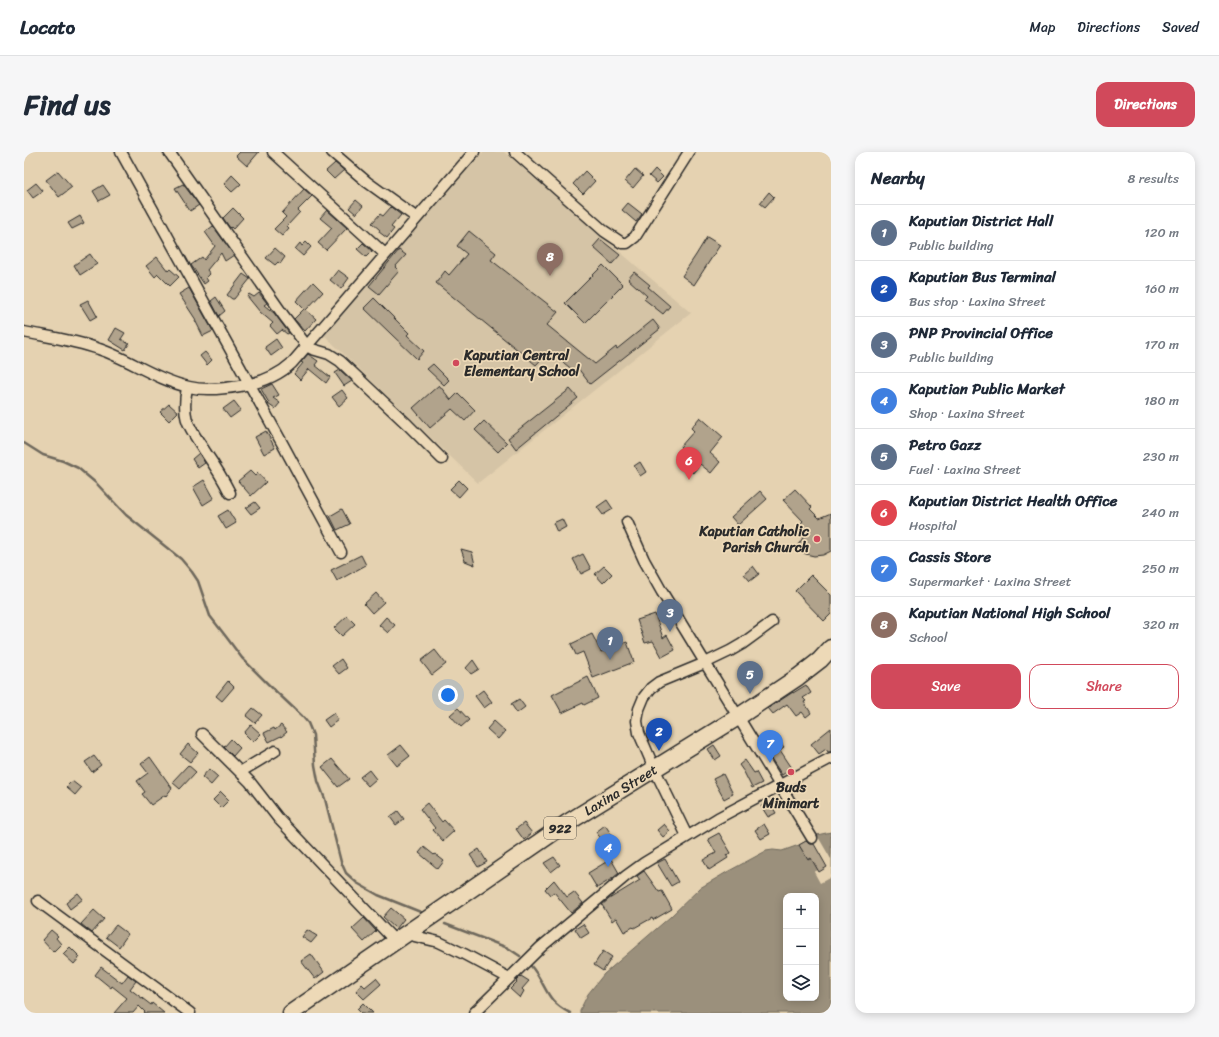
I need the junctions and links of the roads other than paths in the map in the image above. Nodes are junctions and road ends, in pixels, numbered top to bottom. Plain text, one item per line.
1 (121, 152) edge
2 (169, 152) edge
3 (273, 152) edge
4 (332, 152) edge
5 (474, 152) edge
6 (515, 152) edge
7 (689, 152) edge
8 (417, 218) junction
9 (385, 254) junction
10 (24, 332) edge
11 (307, 346) junction
12 (250, 385) junction
13 (187, 387) junction
14 (442, 459) dead end
15 (230, 493) dead end
16 (627, 522) dead end
17 (341, 552) dead end
18 (772, 622) dead end
19 (830, 652) edge
20 (705, 663) junction
21 (738, 717) junction
22 (202, 734) dead end
23 (275, 751) dead end
24 (831, 758) edge
25 (654, 768) junction
26 (240, 772) junction
27 (780, 785) junction
28 (687, 836) junction
29 (812, 838) dead end
30 (38, 902) dead end
31 (401, 938) junction
32 (509, 978) junction
33 (190, 1013) edge
34 (291, 1013) edge
35 (474, 1013) edge

1 - 12 street
2 - 11 street
3 - 9 street
4 - 8 street
5 - 8 street
6 - 7 street
8 - 9 street
9 - 11 street
10 - 13 street
11 - 12 street
11 - 14 street
12 - 13 street
12 - 17 street
13 - 15 street
16 - 20 street
18 - 20 street
19 - 21 main road, Laxina Street / 922
20 - 21 street
20 - 25 street
21 - 25 main road, Laxina Street / 922
21 - 27 street
22 - 26 street
23 - 26 street
24 - 27 street
25 - 28 street
25 - 31 main road, Laxina Street / 922
26 - 31 street
27 - 28 street
27 - 29 street
28 - 32 street
30 - 33 street
31 - 32 street
31 - 34 main road, Laxina Street / 922
32 - 35 street

